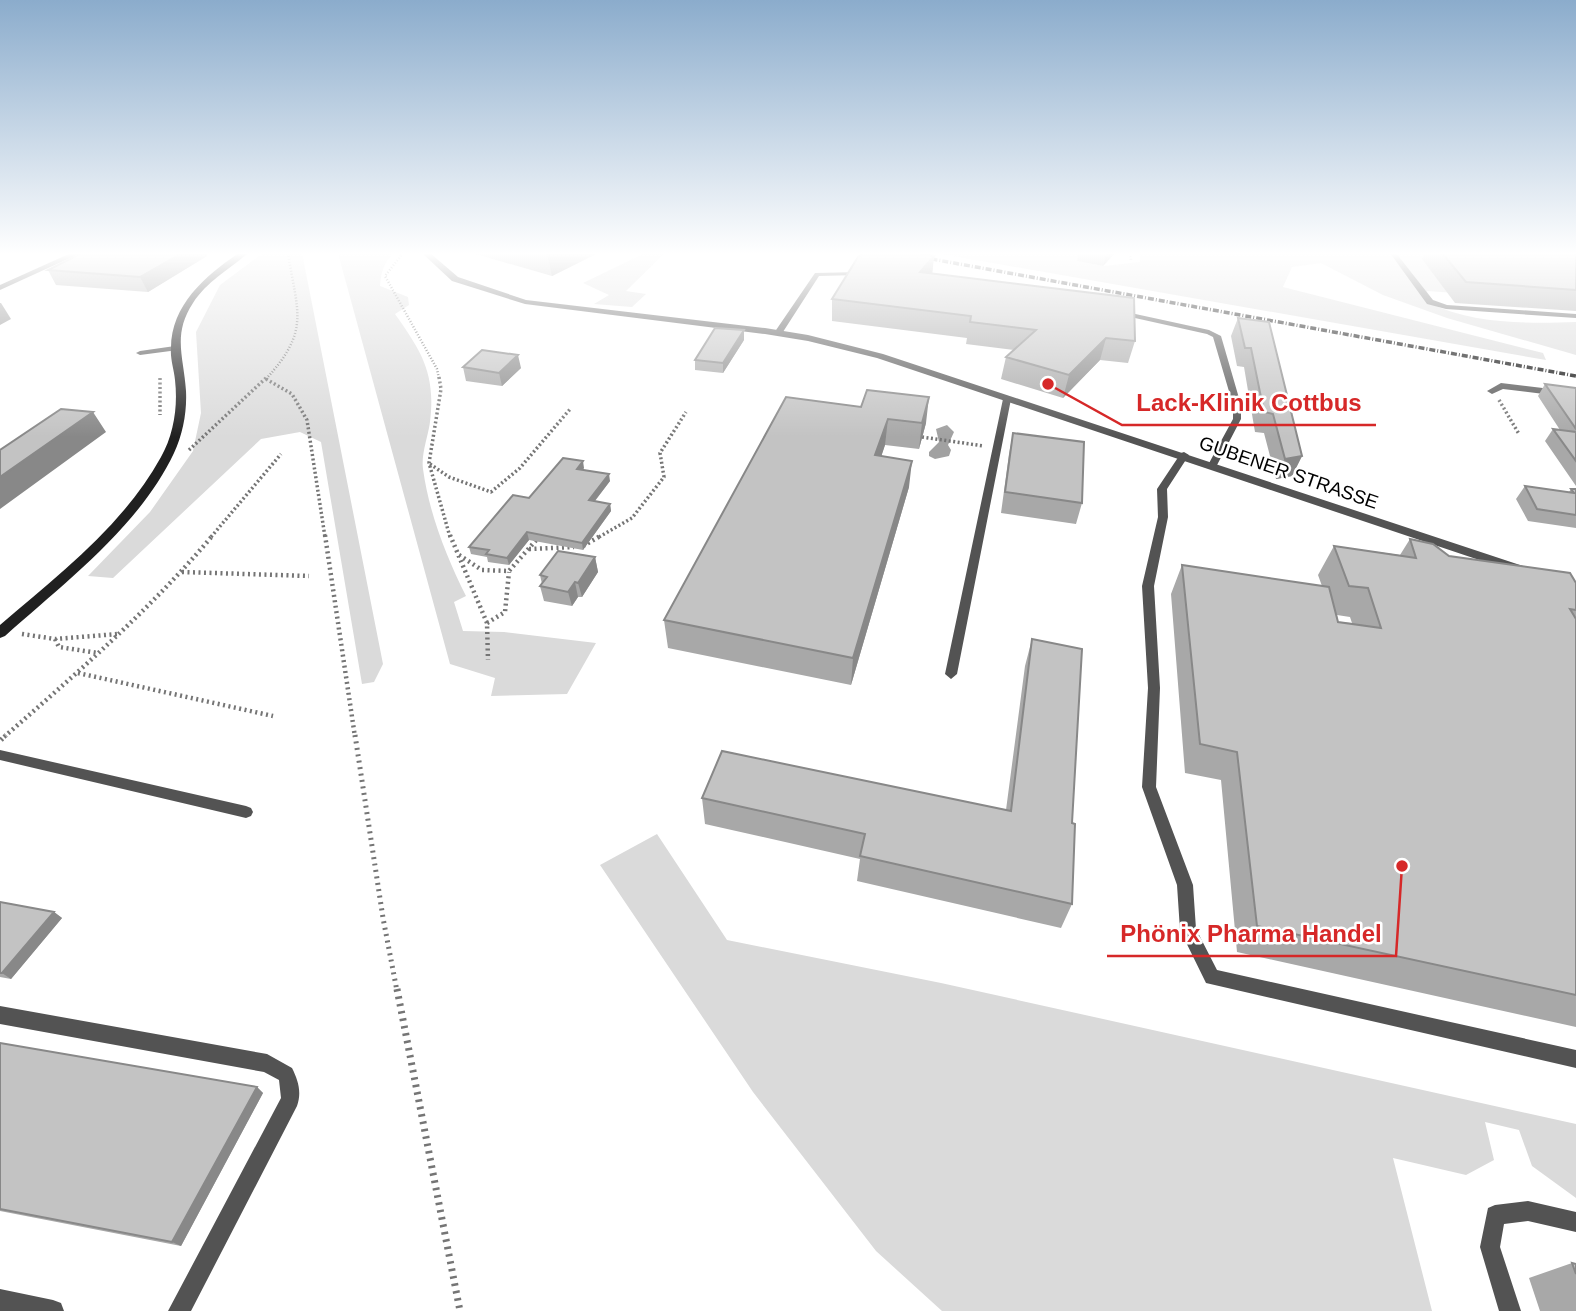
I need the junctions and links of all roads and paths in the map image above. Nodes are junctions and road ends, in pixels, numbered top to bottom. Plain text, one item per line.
1 (183, 314) edge
2 (298, 314) edge
3 (406, 314) edge
4 (632, 314) edge
5 (790, 314) edge
6 (1130, 314) edge
7 (1550, 314) edge
8 (1576, 316) edge
9 (778, 333) junction
10 (174, 348) junction
11 (158, 351) junction
12 (140, 354) dead end
13 (266, 379) junction
14 (1493, 391) joint
15 (1576, 395) edge
16 (1007, 399) junction
17 (571, 408) dead end
18 (686, 412) dead end
19 (160, 420) dead end
20 (1519, 434) dead end
21 (922, 437) edge
22 (997, 447) junction
23 (186, 452) dead end
24 (281, 454) dead end
25 (1184, 455) junction
26 (429, 463) junction
27 (1213, 465) junction
28 (546, 527) edge
29 (529, 549) junction
30 (458, 554) junction
31 (509, 571) junction
32 (182, 572) junction
33 (1537, 575) edge
34 (309, 576) dead end
35 (487, 623) junction
36 (3, 628) edge
37 (22, 634) dead end
38 (119, 634) junction
39 (55, 639) junction
40 (99, 653) junction
41 (488, 660) dead end
42 (78, 673) junction
43 (951, 674) dead end
44 (273, 716) dead end
45 (0, 741) edge
46 (0, 755) edge
47 (246, 812) dead end
48 (0, 1015) edge
49 (1576, 1059) edge
50 (1576, 1222) edge
51 (0, 1300) edge
52 (53, 1311) edge
53 (179, 1311) edge
54 (460, 1311) edge
55 (1510, 1311) edge

1 - 10 main road
2 - 13 path
3 - 26 path
4 - 9 street, GUBENER STRASSE
5 - 9 lane
6 - 27 lane
7 - 8 lane
9 - 16 street, GUBENER STRASSE
10 - 11 lane
10 - 36 main road
11 - 12 lane
11 - 19 path
13 - 23 path
13 - 54 path
14 - 15 street
14 - 20 path
16 - 22 lane
16 - 25 street, GUBENER STRASSE
17 - 26 path
18 - 29 path
21 - 22 path
22 - 43 lane
24 - 32 path
25 - 27 street, GUBENER STRASSE
25 - 49 lane
26 - 30 path
27 - 33 street, GUBENER STRASSE
28 - 29 path
29 - 31 path
30 - 31 path
30 - 35 path
31 - 35 path
32 - 34 path
32 - 38 path
35 - 41 path
37 - 39 path
38 - 39 path
38 - 40 path
39 - 40 path
40 - 42 path
42 - 44 path
42 - 45 path
46 - 47 lane
48 - 53 lane
50 - 55 lane
51 - 52 lane

